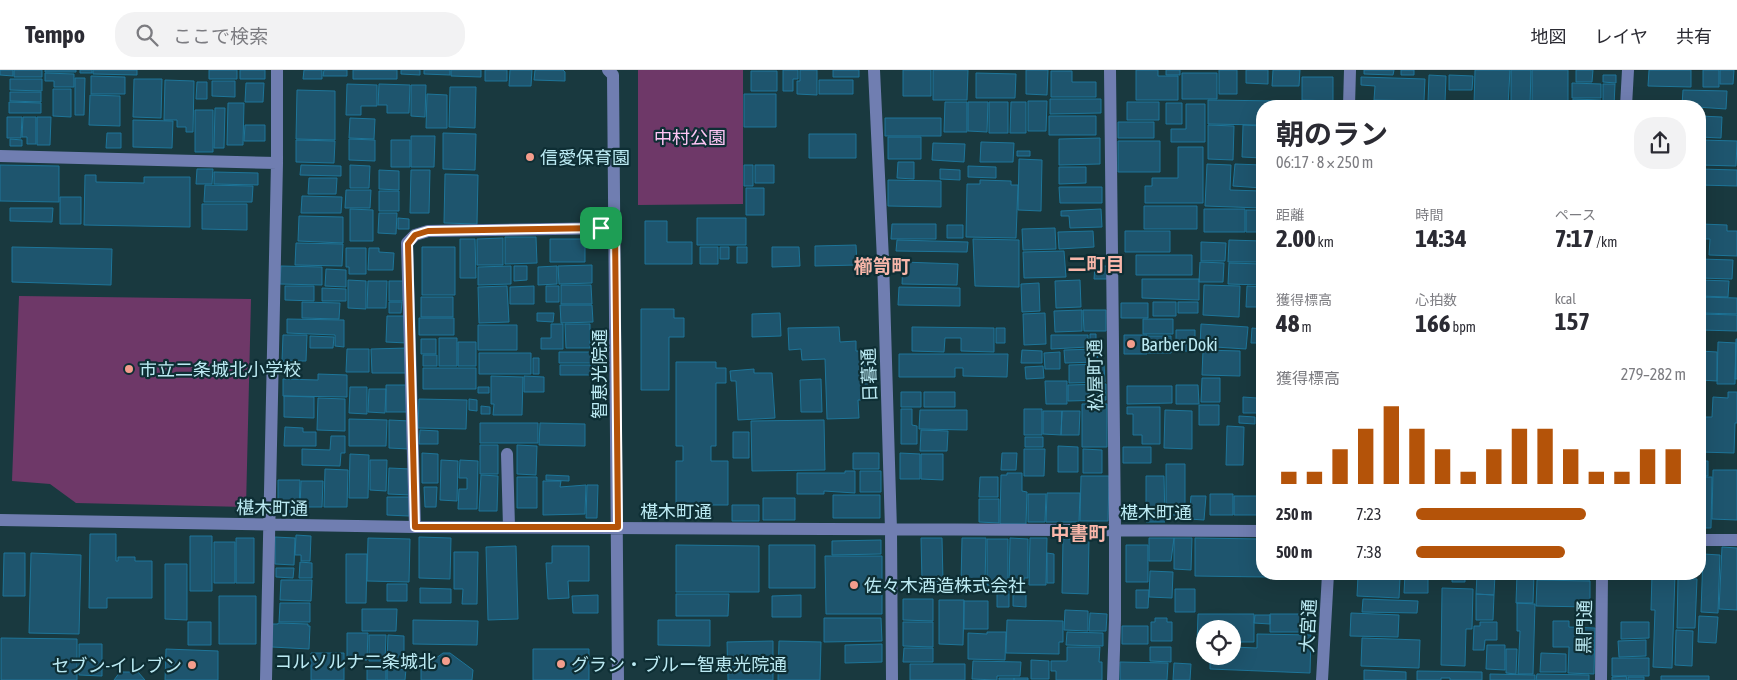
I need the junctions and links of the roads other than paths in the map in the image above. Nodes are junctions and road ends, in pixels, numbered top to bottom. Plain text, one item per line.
1 (277, 70) edge
2 (874, 70) edge
3 (1110, 70) edge
4 (1350, 70) edge
5 (1628, 70) edge
6 (611, 72) edge
7 (1349, 100) edge
8 (1626, 100) edge
9 (0, 156) edge
10 (277, 163) junction
11 (615, 228) junction
12 (508, 454) dead end
13 (0, 520) edge
14 (269, 526) junction
15 (415, 527) junction
16 (509, 527) junction
17 (618, 527) junction
18 (891, 530) junction
19 (1115, 530) junction
20 (1256, 531) edge
21 (1706, 540) edge
22 (1737, 540) edge
23 (1328, 580) edge
24 (1602, 580) edge
25 (266, 680) edge
26 (618, 680) edge
27 (892, 680) edge
28 (1113, 680) edge
29 (1322, 680) edge
30 (1601, 680) edge

1 - 10 street
2 - 18 street, 日暮通
3 - 19 street, 松屋町通
4 - 7 street
5 - 8 street
6 - 11 street, 智恵光院通
9 - 10 street
10 - 14 street
11 - 15 street
11 - 17 street, 智恵光院通
12 - 16 street
13 - 14 street, 椹木町通
14 - 15 street, 椹木町通
14 - 25 street
15 - 16 street, 椹木町通
16 - 17 street, 椹木町通
17 - 18 street, 椹木町通
17 - 26 street, 智恵光院通
18 - 19 street, 椹木町通
18 - 27 street, 日暮通
19 - 20 street, 椹木町通
19 - 28 street, 松屋町通
21 - 22 street
23 - 29 street, 大宮通
24 - 30 street, 黒門通

